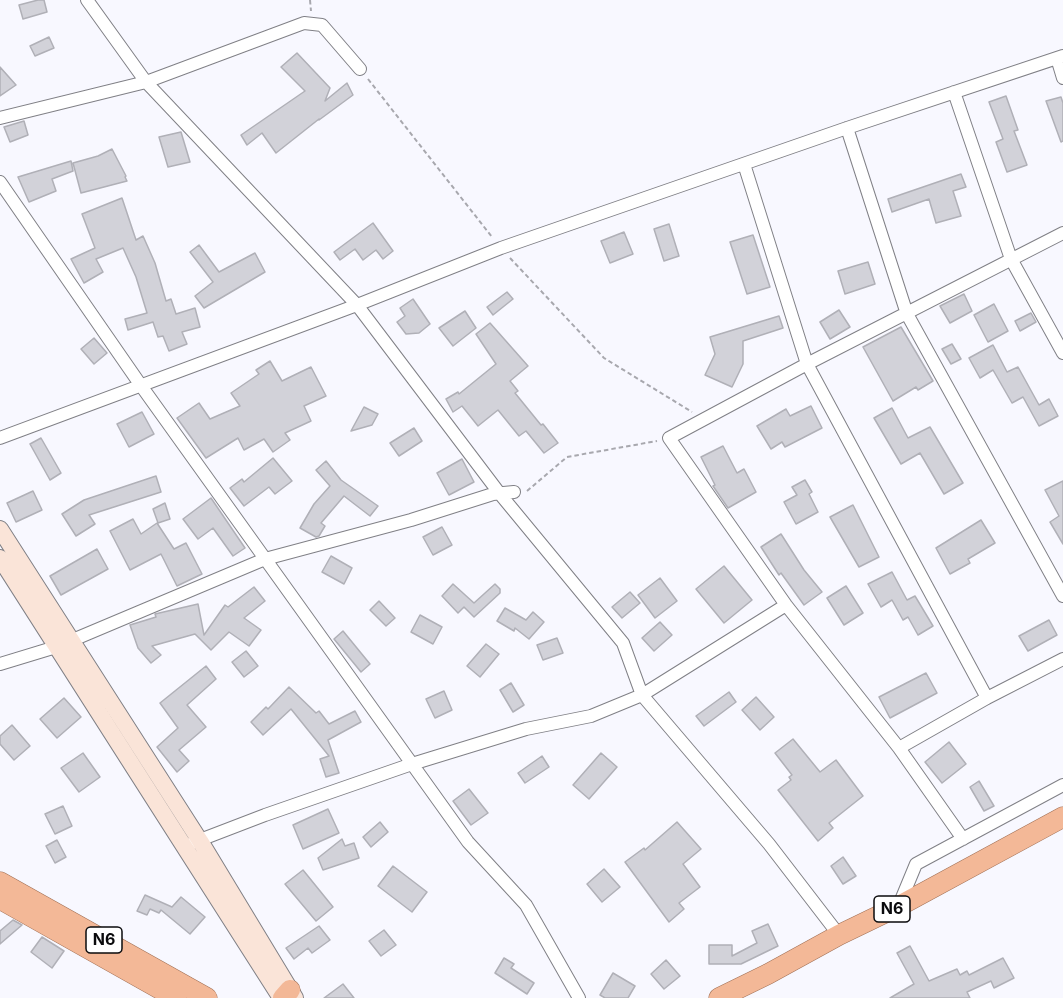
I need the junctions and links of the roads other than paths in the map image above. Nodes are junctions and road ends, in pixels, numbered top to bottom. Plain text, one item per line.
1 (87, 0) edge
2 (1060, 57) edge
3 (360, 69) road end
4 (1063, 78) edge
5 (146, 82) junction
6 (954, 92) junction
7 (0, 118) edge
8 (847, 128) junction
9 (744, 164) junction
10 (0, 182) edge
11 (1063, 233) edge
12 (1011, 259) junction
13 (357, 305) junction
14 (907, 314) junction
15 (1063, 353) edge
16 (807, 364) junction
17 (142, 387) junction
18 (0, 438) edge
19 (514, 492) road end
20 (500, 494) junction
21 (0, 529) edge
22 (0, 558) edge
23 (265, 560) junction
24 (1063, 596) edge
25 (786, 605) junction
26 (63, 644) junction
27 (1063, 659) edge
28 (0, 664) edge
29 (642, 695) junction
30 (987, 698) junction
31 (899, 748) junction
32 (412, 764) junction
33 (1063, 785) edge
34 (1063, 817) edge
35 (963, 839) junction
36 (192, 843) junction
37 (0, 882) edge
38 (28, 897) junction
39 (2, 903) edge
40 (899, 906) junction
41 (839, 935) junction
42 (287, 996) edge
43 (176, 998) edge
44 (207, 998) edge
45 (579, 998) edge
46 (719, 998) edge

1 - 5 street
2 - 4 street
2 - 6 street
3 - 5 street
5 - 7 street
5 - 13 street
6 - 8 street
6 - 12 street
8 - 9 street
8 - 14 street
9 - 13 street
9 - 16 street
10 - 17 street
11 - 12 street
12 - 14 street
12 - 15 street
13 - 17 street
13 - 20 street
14 - 16 street
14 - 24 street
16 - 25 street
16 - 30 street
17 - 18 street
17 - 23 street
19 - 20 street
20 - 23 street
20 - 29 street
21 - 26 main road
22 - 26 main road
23 - 26 street
23 - 32 street
25 - 29 street
25 - 31 street
26 - 28 street
26 - 36 main road
27 - 30 street
29 - 32 street
29 - 41 street
30 - 31 street
31 - 35 street
32 - 36 street
32 - 45 street
33 - 35 street
34 - 40 highway, N6
35 - 40 street
36 - 42 main road
37 - 38 highway, N6
38 - 39 street
38 - 44 highway, N6
39 - 43 highway, N6
40 - 41 highway, N6
41 - 46 highway, N6

